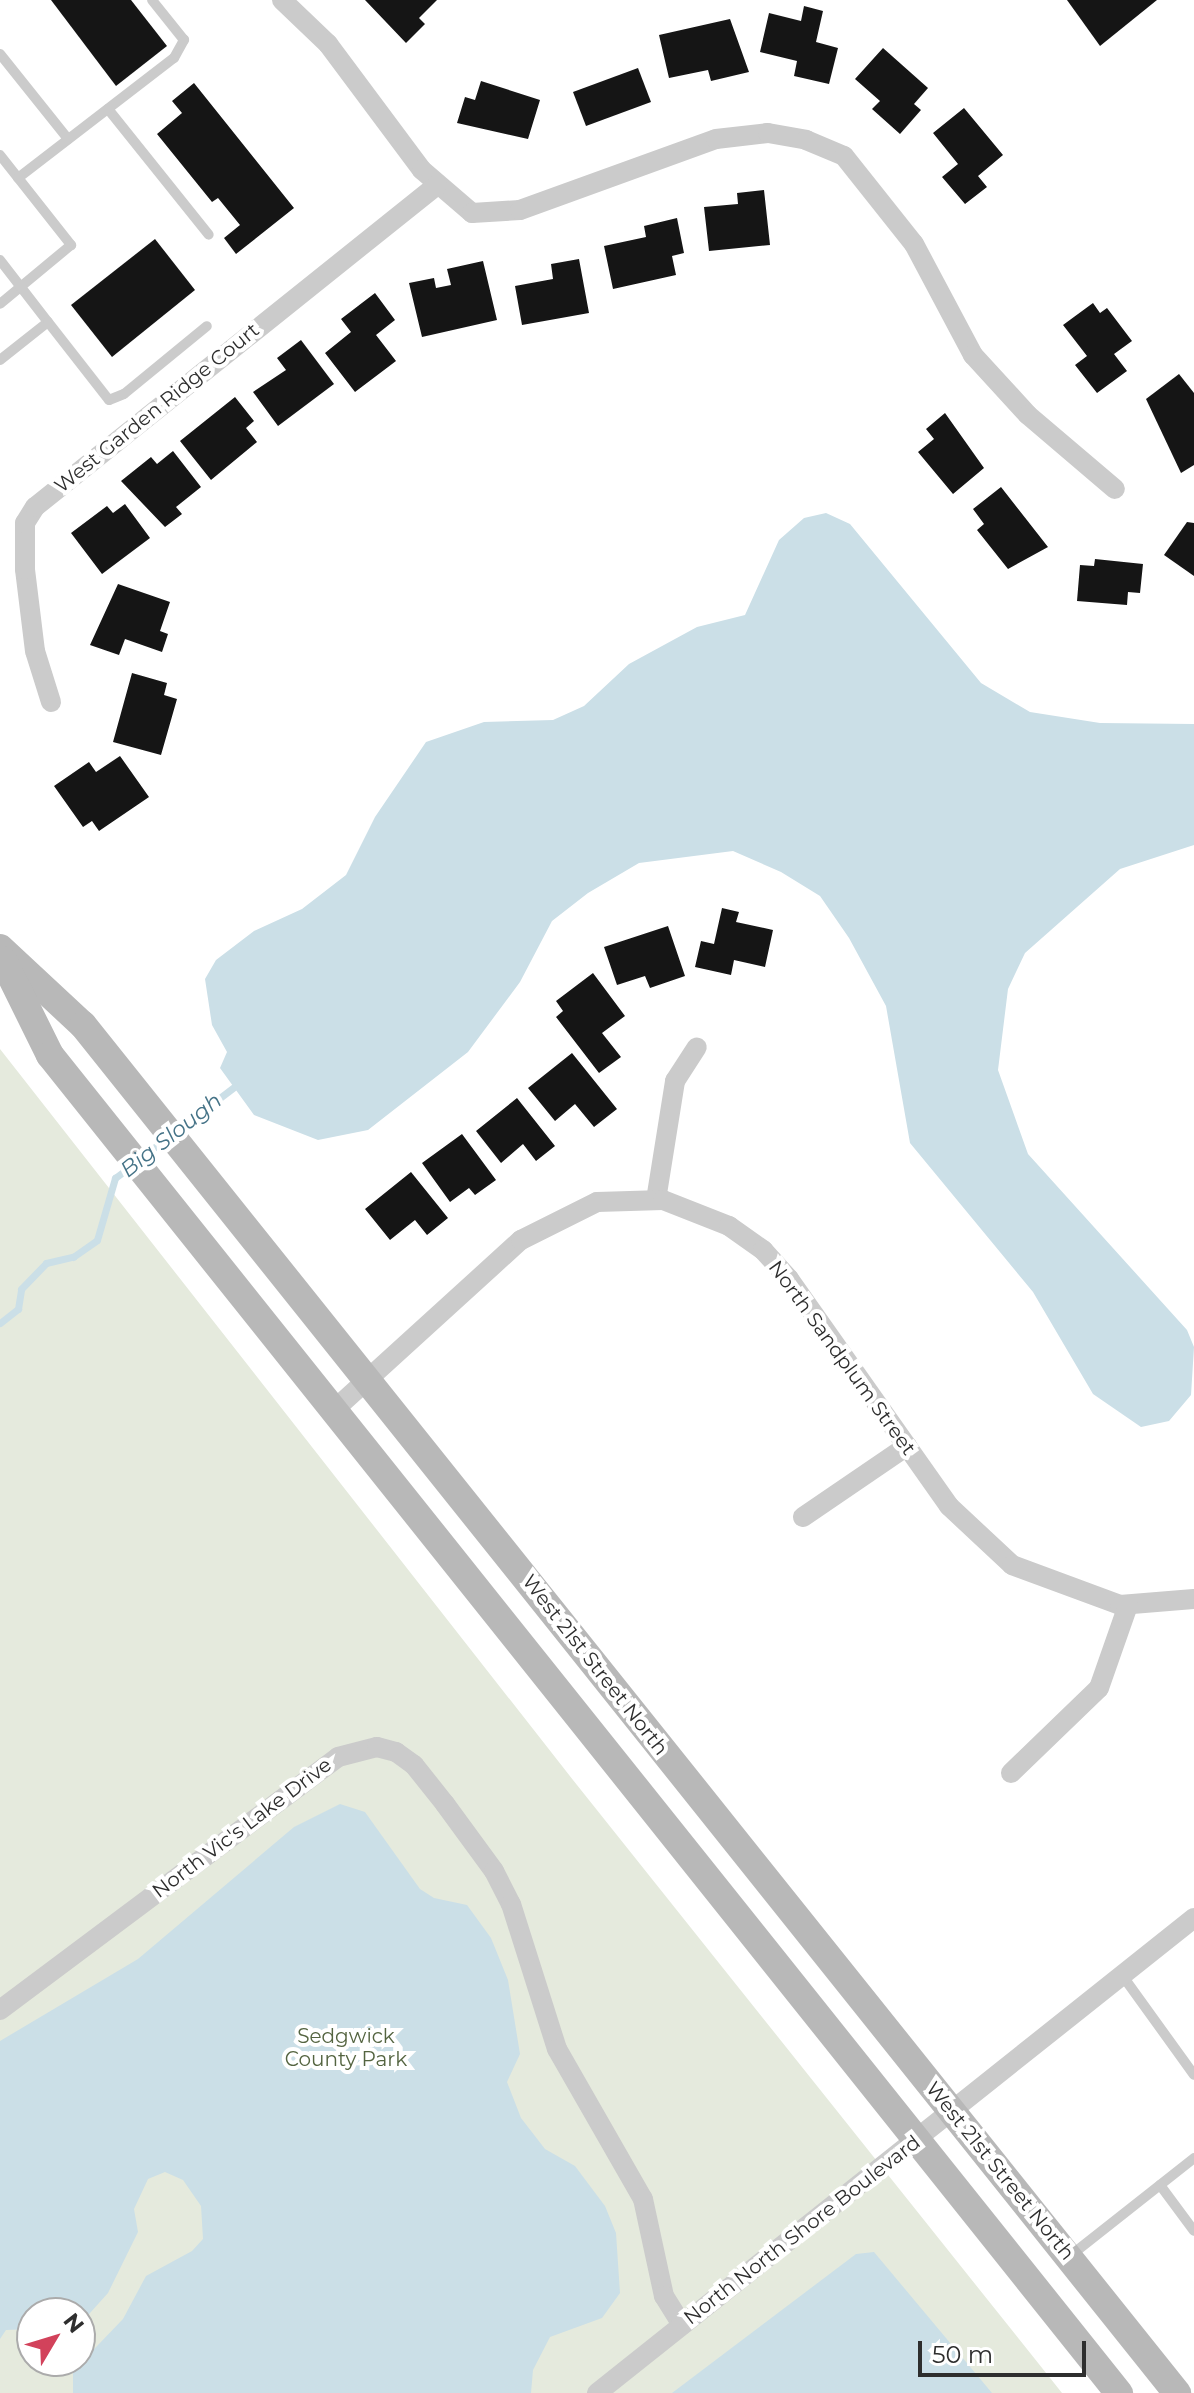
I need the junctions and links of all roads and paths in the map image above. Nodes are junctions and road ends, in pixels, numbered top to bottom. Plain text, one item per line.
1 (152, 0) edge
2 (289, 2) edge
3 (0, 54) edge
4 (108, 109) junction
5 (68, 139) junction
6 (0, 155) edge
7 (18, 178) junction
8 (437, 185) junction
9 (209, 235) dead end
10 (0, 260) edge
11 (21, 287) junction
12 (0, 304) edge
13 (48, 322) junction
14 (207, 326) dead end
15 (0, 360) edge
16 (1115, 489) dead end
17 (51, 702) dead end
18 (0, 951) edge
19 (697, 1047) dead end
20 (656, 1200) junction
21 (369, 1379) junction
22 (334, 1410) junction
23 (907, 1446) junction
24 (803, 1517) dead end
25 (1194, 1599) edge
26 (1128, 1605) junction
27 (1011, 1773) dead end
28 (1194, 1918) edge
29 (1122, 1975) junction
30 (0, 2010) edge
31 (1194, 2075) edge
32 (952, 2111) junction
33 (917, 2139) junction
34 (1194, 2158) edge
35 (1160, 2185) junction
36 (1194, 2231) edge
37 (1069, 2257) junction
38 (682, 2325) junction
39 (597, 2393) edge
40 (1119, 2393) edge
41 (1177, 2393) edge

1 - 4 lane
2 - 8 street
3 - 5 lane
4 - 5 lane
4 - 9 lane
5 - 7 lane
6 - 7 lane
7 - 11 lane
8 - 16 street
8 - 17 street, West Garden Ridge Court
10 - 11 lane
11 - 12 lane
11 - 13 lane
13 - 14 lane
13 - 15 lane
18 - 21 main road, West 21st Street North
18 - 22 main road, West 21st Street North
19 - 20 street
20 - 21 street, North Sandplum Street
20 - 23 street, North Sandplum Street
21 - 22 street, North Sandplum Street
21 - 32 main road, West 21st Street North
22 - 33 main road, West 21st Street North
23 - 24 street
23 - 26 street, North Sandplum Street
25 - 26 street, North Sandplum Street
26 - 27 street
28 - 29 street, North North Shore Boulevard
29 - 31 lane
29 - 32 street, North North Shore Boulevard
30 - 38 street, North Vic's Lake Drive
32 - 33 street, North North Shore Boulevard
32 - 37 main road, West 21st Street North
33 - 38 street, North North Shore Boulevard
33 - 40 main road, West 21st Street North
34 - 35 lane
35 - 36 lane
35 - 37 lane
37 - 41 main road, West 21st Street North
38 - 39 street, North North Shore Boulevard

